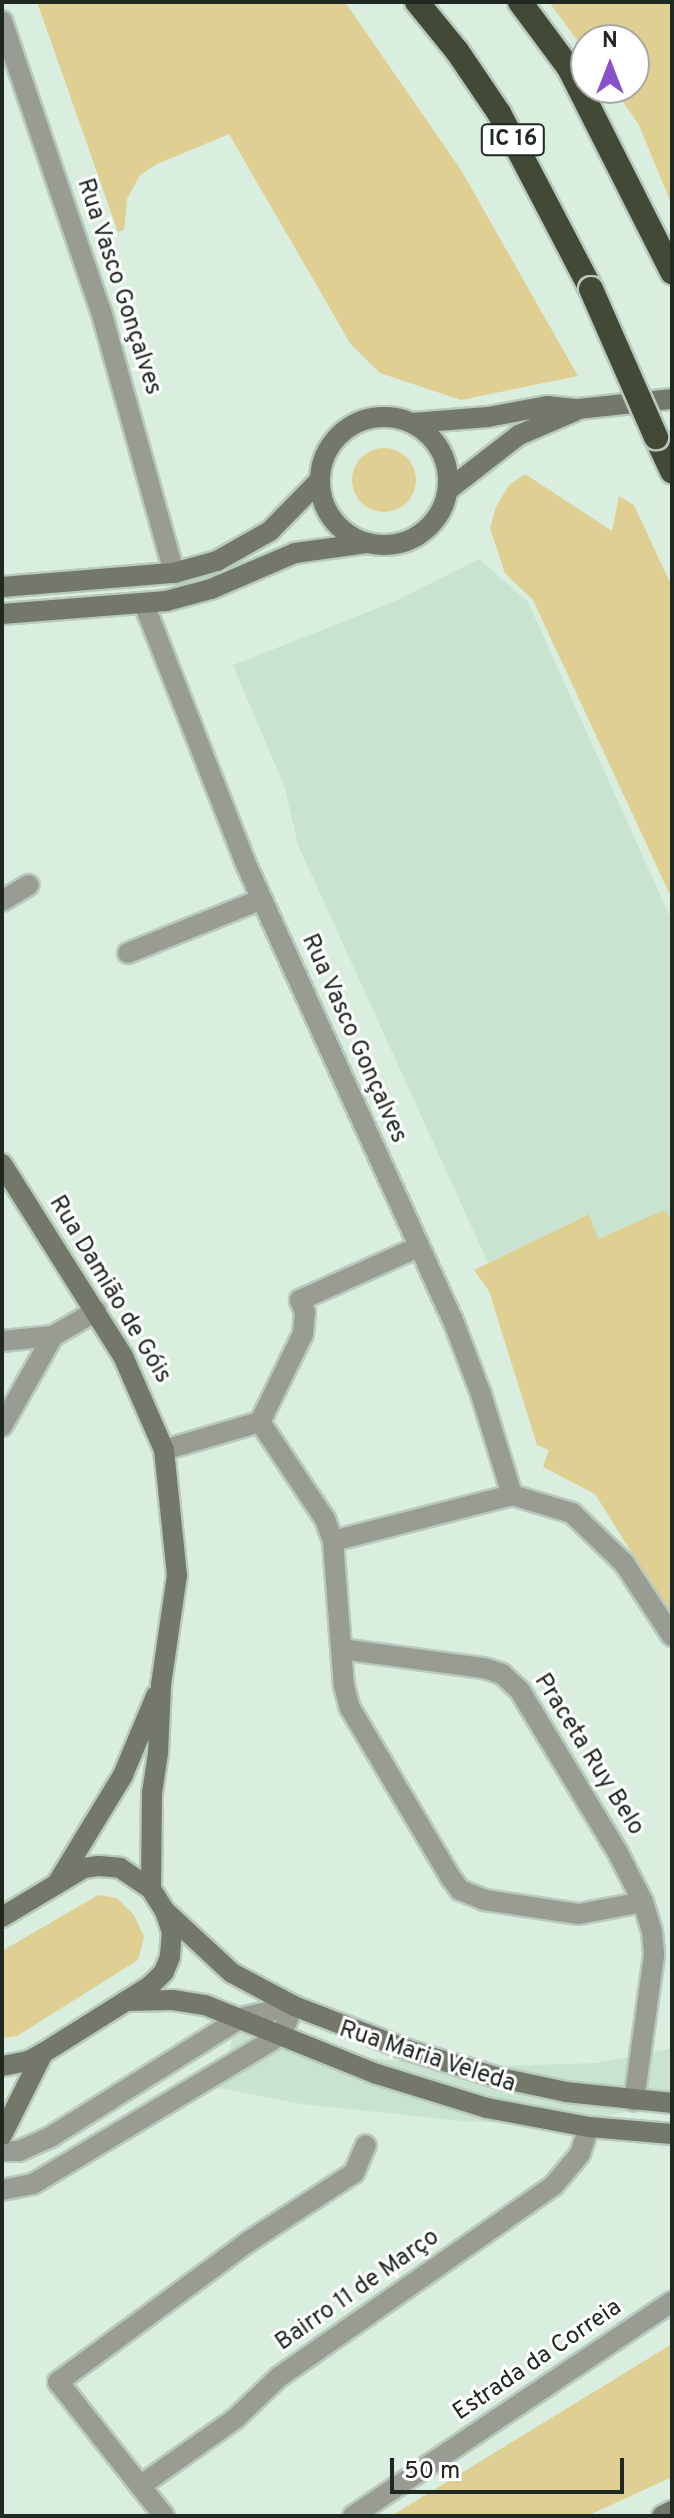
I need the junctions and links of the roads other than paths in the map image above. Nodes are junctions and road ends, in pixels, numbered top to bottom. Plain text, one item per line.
1 (417, 2) edge
2 (520, 2) edge
3 (2, 21) edge
4 (669, 265) edge
5 (672, 399) edge
6 (578, 409) junction
7 (412, 423) junction
8 (672, 472) edge
9 (320, 480) junction
10 (448, 490) junction
11 (370, 543) junction
12 (174, 573) junction
13 (2, 587) edge
14 (144, 604) junction
15 (2, 614) edge
16 (29, 885) dead end
17 (262, 899) junction
18 (2, 901) edge
19 (128, 953) dead end
20 (2, 1164) edge
21 (418, 1247) junction
22 (96, 1311) junction
23 (53, 1336) junction
24 (2, 1341) edge
25 (260, 1422) junction
26 (2, 1426) edge
27 (164, 1450) junction
28 (512, 1495) junction
29 (333, 1541) junction
30 (672, 1636) edge
31 (341, 1649) junction
32 (161, 1685) junction
33 (58, 1882) junction
34 (151, 1889) junction
35 (643, 1902) junction
36 (165, 1911) junction
37 (2, 1917) edge
38 (126, 2001) junction
39 (294, 2006) junction
40 (241, 2018) junction
41 (281, 2035) junction
42 (43, 2053) junction
43 (2, 2066) edge
44 (634, 2101) junction
45 (672, 2103) edge
46 (589, 2127) junction
47 (672, 2134) edge
48 (2, 2135) edge
49 (366, 2145) dead end
50 (2, 2151) edge
51 (2, 2190) edge
52 (672, 2302) edge
53 (140, 2486) junction
54 (672, 2511) edge
55 (164, 2516) edge
56 (353, 2516) edge
57 (662, 2516) edge

1 - 8 highway, IC 16, bridge
2 - 4 highway
3 - 12 street, Rua Vasco Gonçalves
5 - 6 street
6 - 7 street
6 - 10 street
7 - 9 street
7 - 10 street
9 - 11 street
9 - 12 street
10 - 11 street
11 - 14 street
12 - 13 street
14 - 15 street
14 - 17 street, Rua Vasco Gonçalves
16 - 18 street
17 - 19 street
17 - 21 street, Rua Vasco Gonçalves
20 - 22 street, Rua Damião de Góis
21 - 25 street
21 - 28 street, Rua Vasco Gonçalves
22 - 23 street
22 - 27 street, Rua Damião de Góis
23 - 24 street
23 - 26 street
25 - 27 street
25 - 29 street
27 - 32 street, Rua Damião de Góis
28 - 29 street
28 - 30 street
29 - 31 street
31 - 35 street, Praceta Ruy Belo
31 - 35 street
32 - 33 street, Rua Damião de Góis
32 - 34 street, Rua Damião de Góis
33 - 34 street
33 - 37 street
34 - 36 street
35 - 44 street, Praceta Ruy Belo
36 - 38 street
36 - 39 street, Rua Maria Veleda
38 - 40 street, Rua Maria Veleda
38 - 42 street
39 - 40 street
39 - 41 street
39 - 44 street, Rua Maria Veleda
40 - 41 street, Rua Maria Veleda
40 - 50 street
41 - 46 street, Rua Maria Veleda
41 - 51 street
42 - 43 street
42 - 48 street
44 - 45 street, Rua Maria Veleda
46 - 47 street, Rua Maria Veleda
46 - 53 street, Bairro 11 de Março
49 - 53 street
52 - 56 street, Estrada da Correia
53 - 55 street
54 - 57 street

